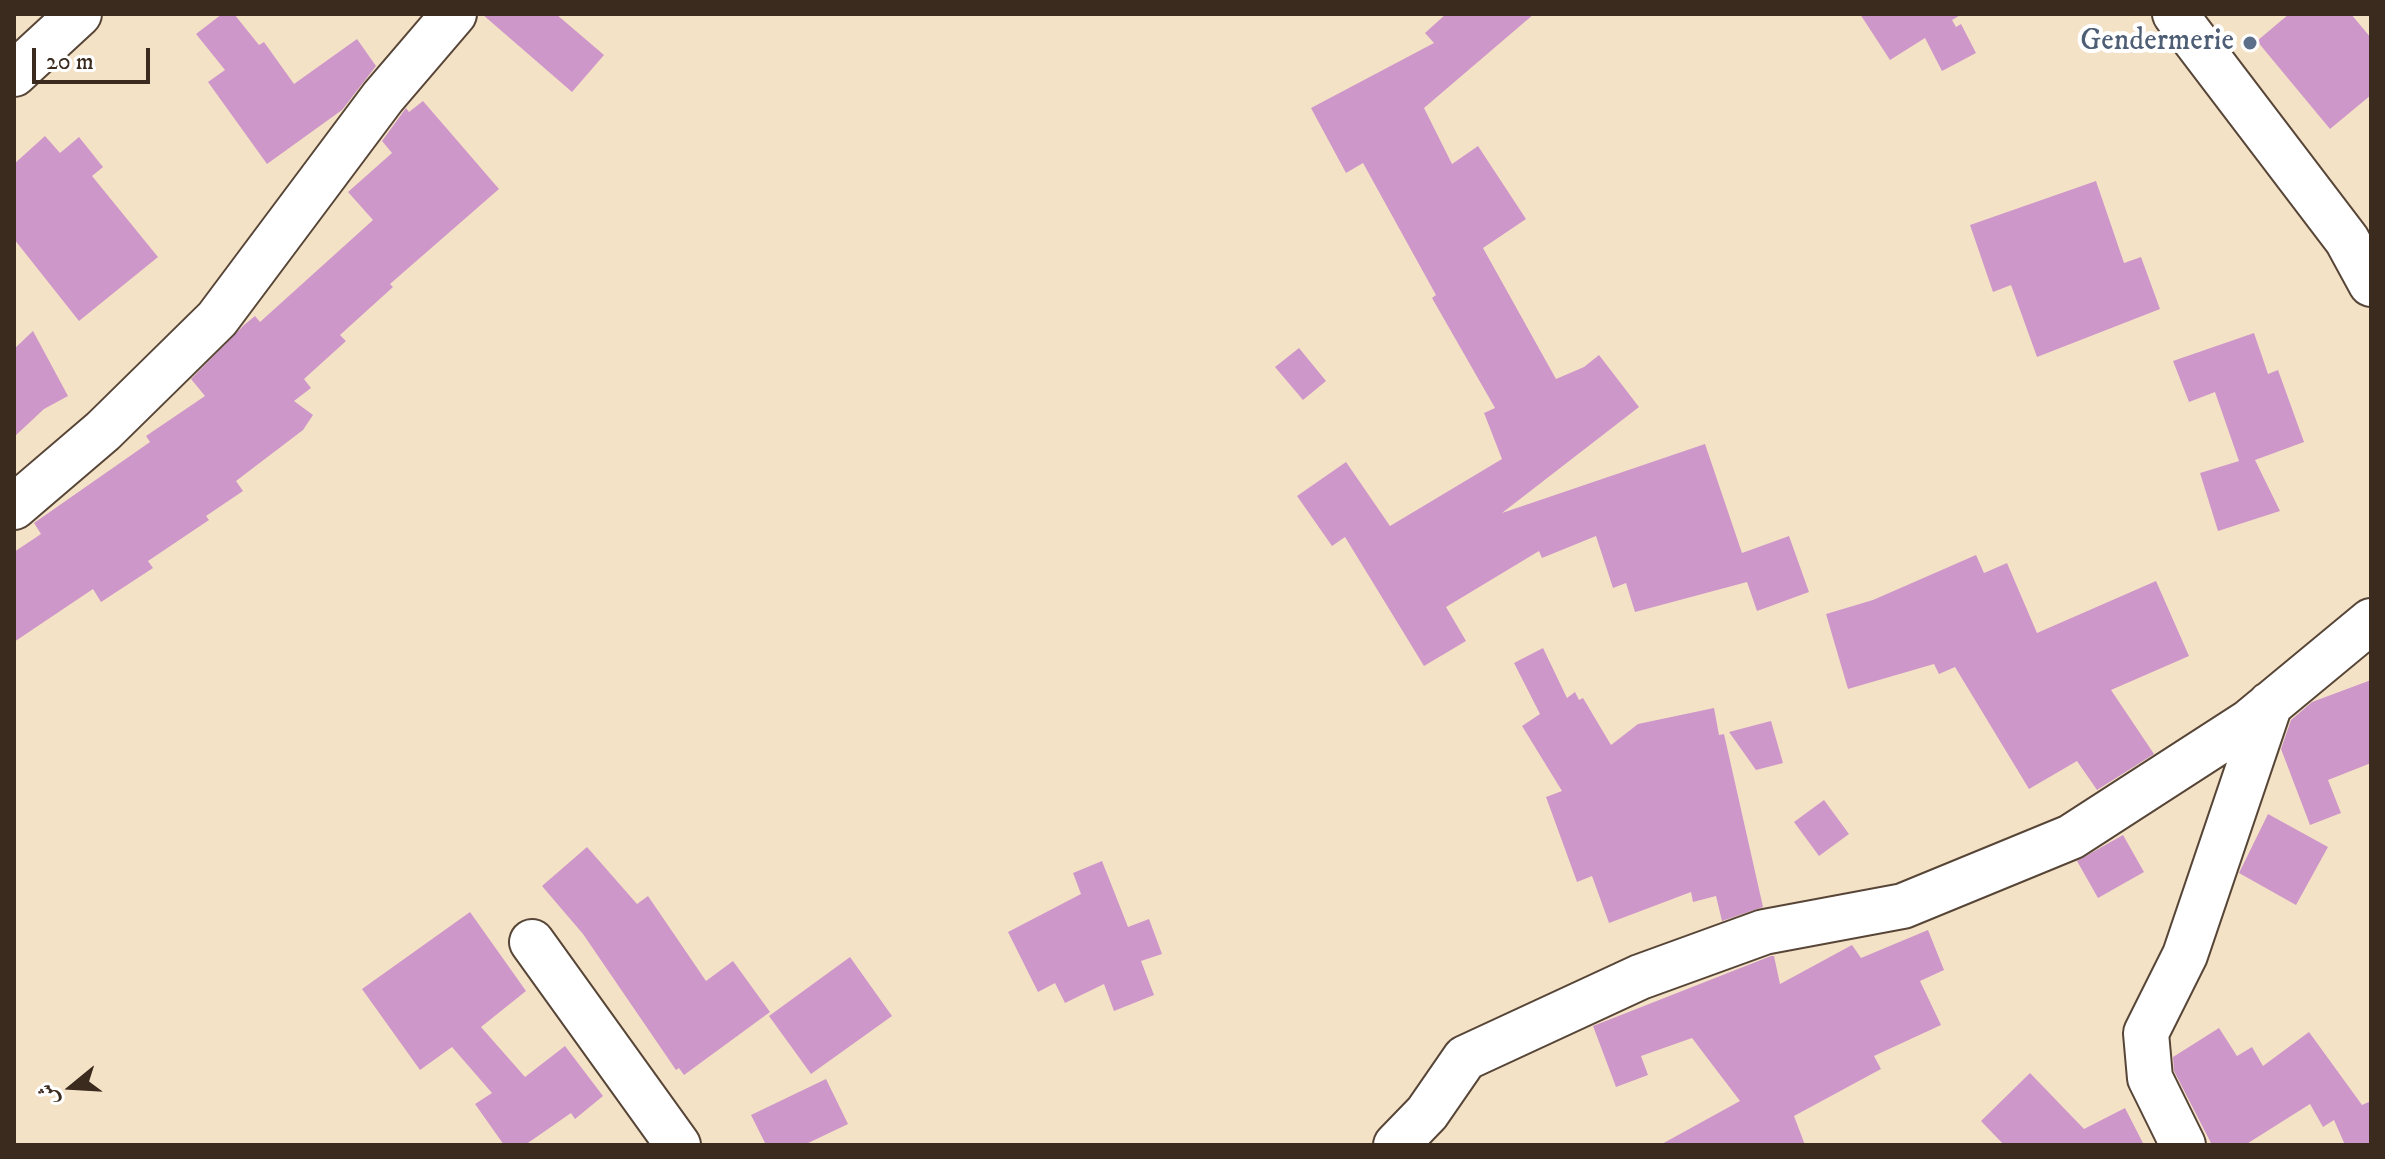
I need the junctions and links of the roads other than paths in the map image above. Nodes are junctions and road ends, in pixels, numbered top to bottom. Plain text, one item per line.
1 (79, 14) edge
2 (454, 14) edge
3 (2175, 14) edge
4 (14, 74) edge
5 (2371, 284) edge
6 (14, 507) edge
7 (2371, 621) edge
8 (2270, 704) junction
9 (532, 942) dead end
10 (678, 1145) edge
11 (1396, 1145) edge
12 (2183, 1145) edge

1 - 4 street
2 - 6 street
3 - 5 street
7 - 8 street
8 - 11 street
8 - 12 street
9 - 10 street

